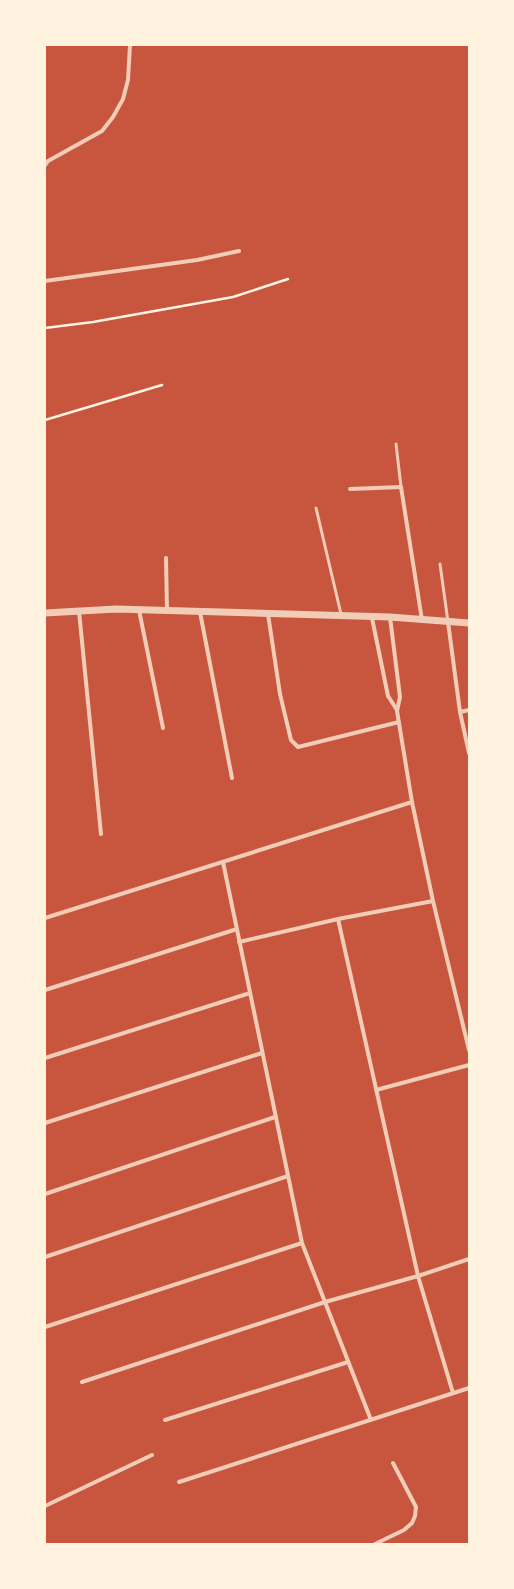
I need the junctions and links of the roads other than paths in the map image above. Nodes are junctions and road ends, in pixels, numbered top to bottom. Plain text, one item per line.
1 (130, 45) edge
2 (45, 165) edge
3 (239, 251) dead end
4 (45, 281) edge
5 (396, 444) dead end
6 (401, 487) junction
7 (350, 489) dead end
8 (316, 508) dead end
9 (166, 558) dead end
10 (440, 564) dead end
11 (139, 610) junction
12 (79, 611) junction
13 (167, 611) junction
14 (200, 612) junction
15 (45, 613) edge
16 (268, 614) junction
17 (342, 616) junction
18 (390, 617) junction
19 (372, 618) junction
20 (422, 620) junction
21 (448, 622) junction
22 (469, 622) edge
23 (469, 710) edge
24 (397, 711) junction
25 (460, 712) junction
26 (399, 722) junction
27 (163, 728) dead end
28 (469, 753) edge
29 (232, 778) dead end
30 (412, 802) junction
31 (101, 834) dead end
32 (223, 862) junction
33 (433, 900) junction
34 (45, 918) edge
35 (338, 919) junction
36 (236, 928) junction
37 (239, 942) junction
38 (45, 990) edge
39 (250, 993) junction
40 (469, 1050) edge
41 (262, 1053) junction
42 (45, 1058) edge
43 (469, 1065) edge
44 (376, 1090) junction
45 (276, 1117) junction
46 (45, 1123) edge
47 (288, 1176) junction
48 (45, 1194) edge
49 (302, 1242) junction
50 (45, 1257) edge
51 (469, 1259) edge
52 (418, 1276) junction
53 (325, 1302) junction
54 (45, 1327) edge
55 (348, 1362) junction
56 (82, 1382) dead end
57 (469, 1388) edge
58 (453, 1393) junction
59 (165, 1420) dead end
60 (371, 1420) junction
61 (152, 1455) dead end
62 (393, 1463) dead end
63 (179, 1482) dead end
64 (45, 1506) edge
65 (375, 1544) edge

1 - 2 street
3 - 4 street
5 - 6 lane
6 - 7 street
6 - 20 street
8 - 17 lane
9 - 13 street
10 - 21 lane
11 - 12 street
11 - 13 street
11 - 27 street
12 - 15 street
12 - 31 street
13 - 14 street
14 - 16 street
14 - 29 street
16 - 17 street
16 - 26 street
17 - 19 street
18 - 19 street
18 - 20 street
18 - 24 street
19 - 24 street
20 - 21 street
21 - 22 street
21 - 25 street
23 - 25 street
24 - 26 street
25 - 28 street
26 - 30 street
30 - 32 street
30 - 33 street
32 - 34 street
32 - 36 street
33 - 35 street
33 - 40 street
35 - 37 street
35 - 44 street
36 - 37 street
36 - 38 street
37 - 39 street
39 - 41 street
39 - 42 street
41 - 45 street
41 - 46 street
43 - 44 street
44 - 52 street
45 - 47 street
45 - 48 street
47 - 49 street
47 - 50 street
49 - 53 street
49 - 54 street
51 - 52 street
52 - 53 street
52 - 58 street
53 - 55 street
53 - 56 street
55 - 59 street
55 - 60 street
57 - 58 street
58 - 60 street
60 - 63 street
61 - 64 street
62 - 65 street

